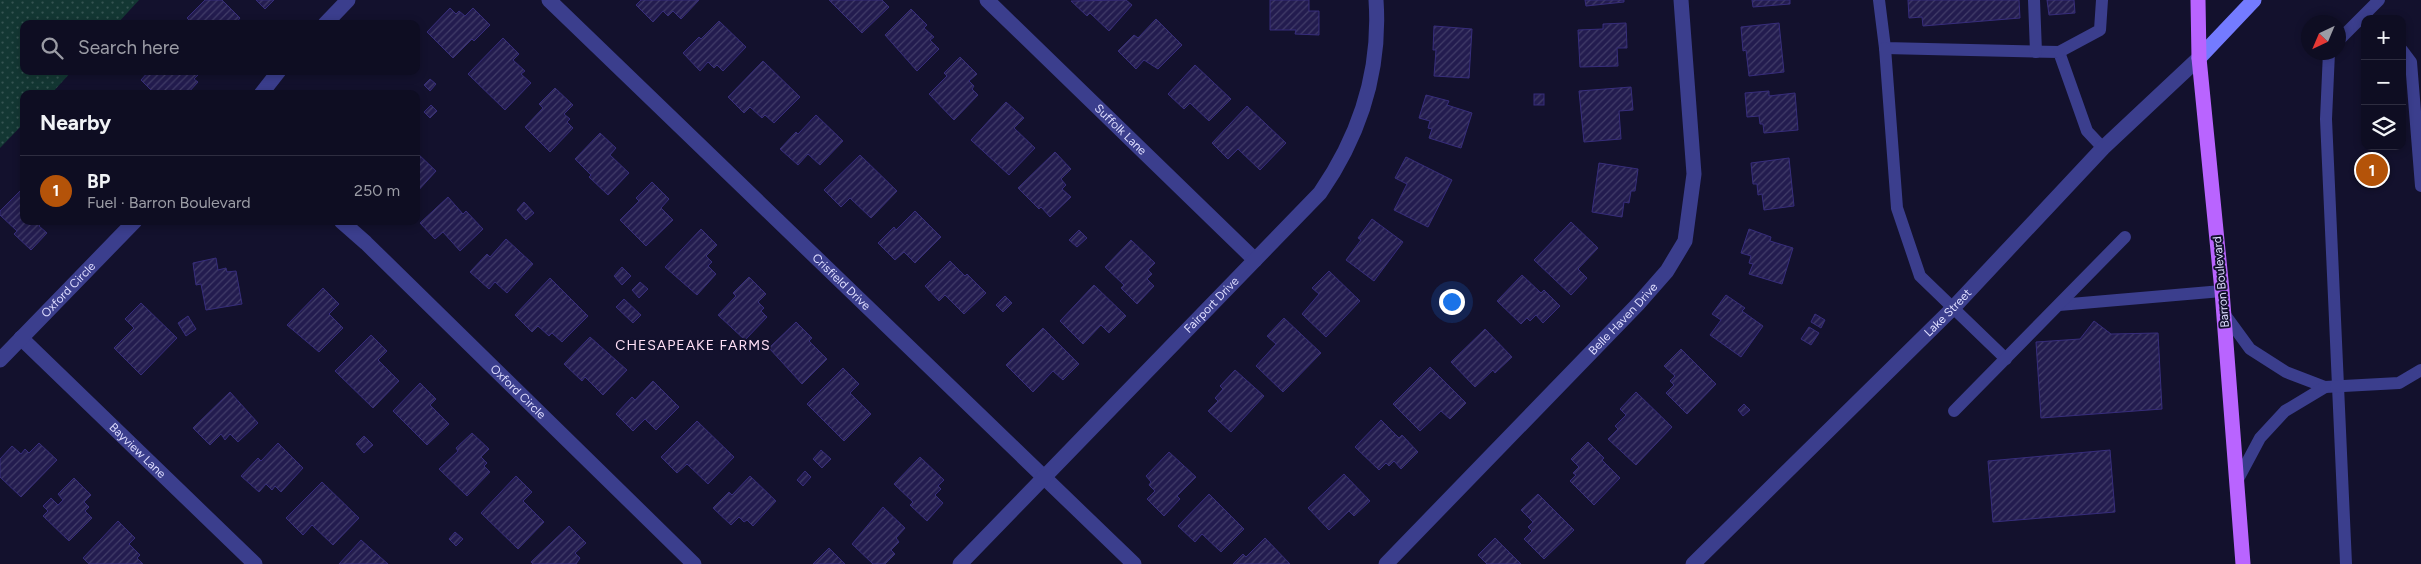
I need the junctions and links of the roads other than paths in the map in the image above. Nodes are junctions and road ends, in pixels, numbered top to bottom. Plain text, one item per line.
1 (348, 0) edge
2 (549, 0) edge
3 (987, 0) edge
4 (1376, 0) edge
5 (1681, 0) edge
6 (1879, 0) edge
7 (2034, 0) edge
8 (2102, 0) edge
9 (2198, 0) edge
10 (2254, 0) edge
11 (2376, 9) edge
12 (329, 20) edge
13 (2346, 34) edge
14 (1885, 48) junction
15 (2036, 52) junction
16 (2059, 52) junction
17 (2406, 55) edge
18 (2199, 58) junction
19 (2329, 60) edge
20 (276, 75) edge
21 (264, 90) edge
22 (2103, 148) junction
23 (2421, 186) edge
24 (131, 225) edge
25 (346, 225) edge
26 (2125, 237) dead end
27 (1255, 260) junction
28 (2222, 291) junction
29 (2059, 305) junction
30 (1953, 308) junction
31 (2223, 312) junction
32 (21, 338) junction
33 (2006, 359) junction
34 (0, 360) edge
35 (2421, 370) edge
36 (2331, 386) junction
37 (1954, 411) dead end
38 (1043, 479) junction
39 (2236, 483) junction
40 (255, 564) edge
41 (694, 564) edge
42 (960, 564) edge
43 (1134, 564) edge
44 (1386, 564) edge
45 (1693, 564) edge
46 (2243, 564) edge
47 (2346, 564) edge

1 - 12 street
2 - 38 street, Crisfield Drive
3 - 27 street, Suffolk Lane
4 - 27 street, Fairport Drive
5 - 44 street, Belle Haven Drive
6 - 14 lane
7 - 15 lane
8 - 16 lane
9 - 18 main road, Barron Boulevard
10 - 18 street
11 - 13 lane
14 - 15 lane
14 - 30 lane
15 - 16 lane
16 - 22 lane
17 - 23 lane
18 - 22 street, Lake Street
18 - 28 main road, Barron Boulevard
19 - 36 lane
20 - 21 street
22 - 30 street, Lake Street
24 - 32 street, Oxford Circle
25 - 41 street, Oxford Circle
26 - 29 lane
27 - 38 street, Fairport Drive
28 - 29 lane
28 - 31 main road, Barron Boulevard
29 - 33 lane
30 - 33 lane
30 - 45 street, Lake Street
31 - 36 lane
31 - 39 main road, Barron Boulevard
32 - 34 street, Oxford Circle
32 - 40 street, Bayview Lane
33 - 37 lane
35 - 36 lane
36 - 39 lane
36 - 47 lane
38 - 42 street, Fairport Drive
38 - 43 street, Crisfield Drive
39 - 46 main road, Barron Boulevard

